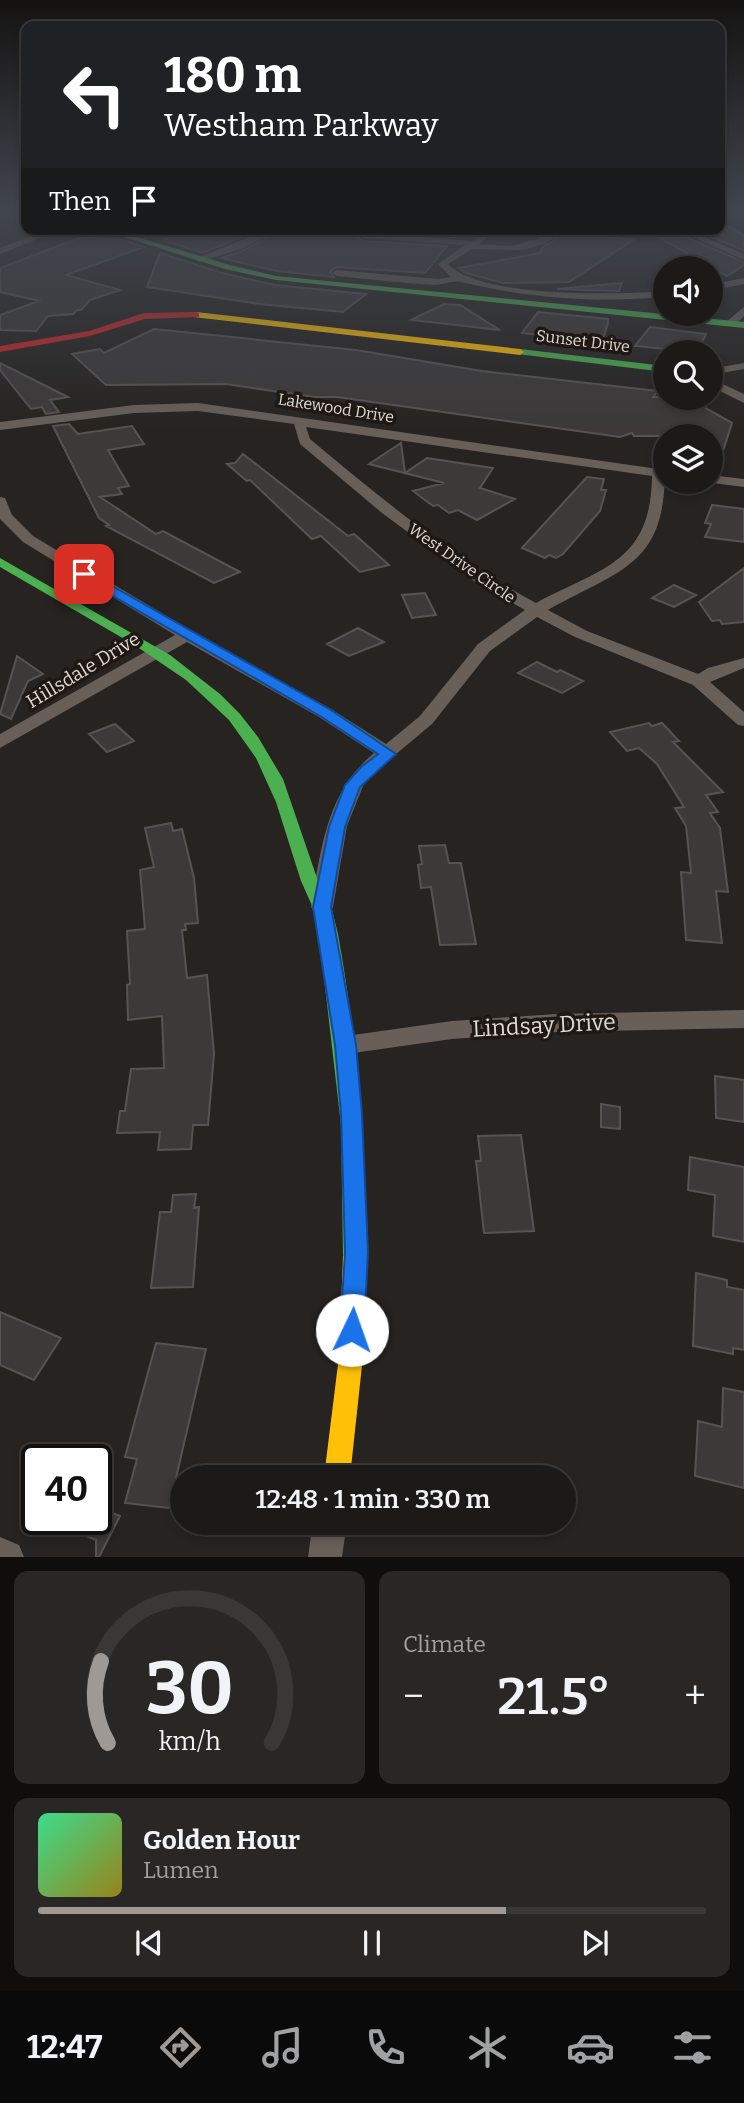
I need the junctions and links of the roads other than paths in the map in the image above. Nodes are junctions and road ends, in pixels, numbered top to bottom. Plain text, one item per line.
1 (364, 286) edge
2 (486, 286) edge
3 (653, 297) edge
4 (595, 303) junction
5 (621, 304) junction
6 (744, 310) edge
7 (737, 324) edge
8 (0, 349) edge
9 (744, 366) edge
10 (653, 368) edge
11 (723, 370) edge
12 (723, 388) edge
13 (744, 399) edge
14 (305, 421) junction
15 (0, 426) edge
16 (653, 473) edge
17 (723, 481) edge
18 (744, 483) edge
19 (658, 494) edge
20 (2, 512) edge
21 (0, 562) edge
22 (537, 611) junction
23 (187, 635) junction
24 (153, 652) junction
25 (744, 663) edge
26 (699, 681) junction
27 (744, 721) edge
28 (0, 742) edge
29 (388, 754) junction
30 (322, 907) junction
31 (744, 1019) edge
32 (345, 1045) junction
33 (339, 1465) edge
34 (328, 1535) edge
35 (0, 1554) edge
36 (7, 1557) edge
37 (325, 1557) edge

1 - 4 street
2 - 4 street
3 - 5 street
4 - 5 street
5 - 7 street
6 - 7 street
8 - 10 street, Sunset Drive
9 - 11 street
12 - 13 street
14 - 15 street, Lakewood Drive
14 - 16 street, Lakewood Drive
14 - 22 street, West Drive Circle
17 - 18 street
19 - 22 street
20 - 23 street
21 - 24 street
22 - 26 street, West Drive Circle
22 - 29 street
23 - 24 street, Hillsdale Drive
23 - 29 street
24 - 28 street, Hillsdale Drive
24 - 30 street
25 - 26 street
26 - 27 street, West Drive Circle
29 - 30 street
30 - 32 street
31 - 32 street, Lindsay Drive
32 - 33 street
34 - 37 street
35 - 36 street

